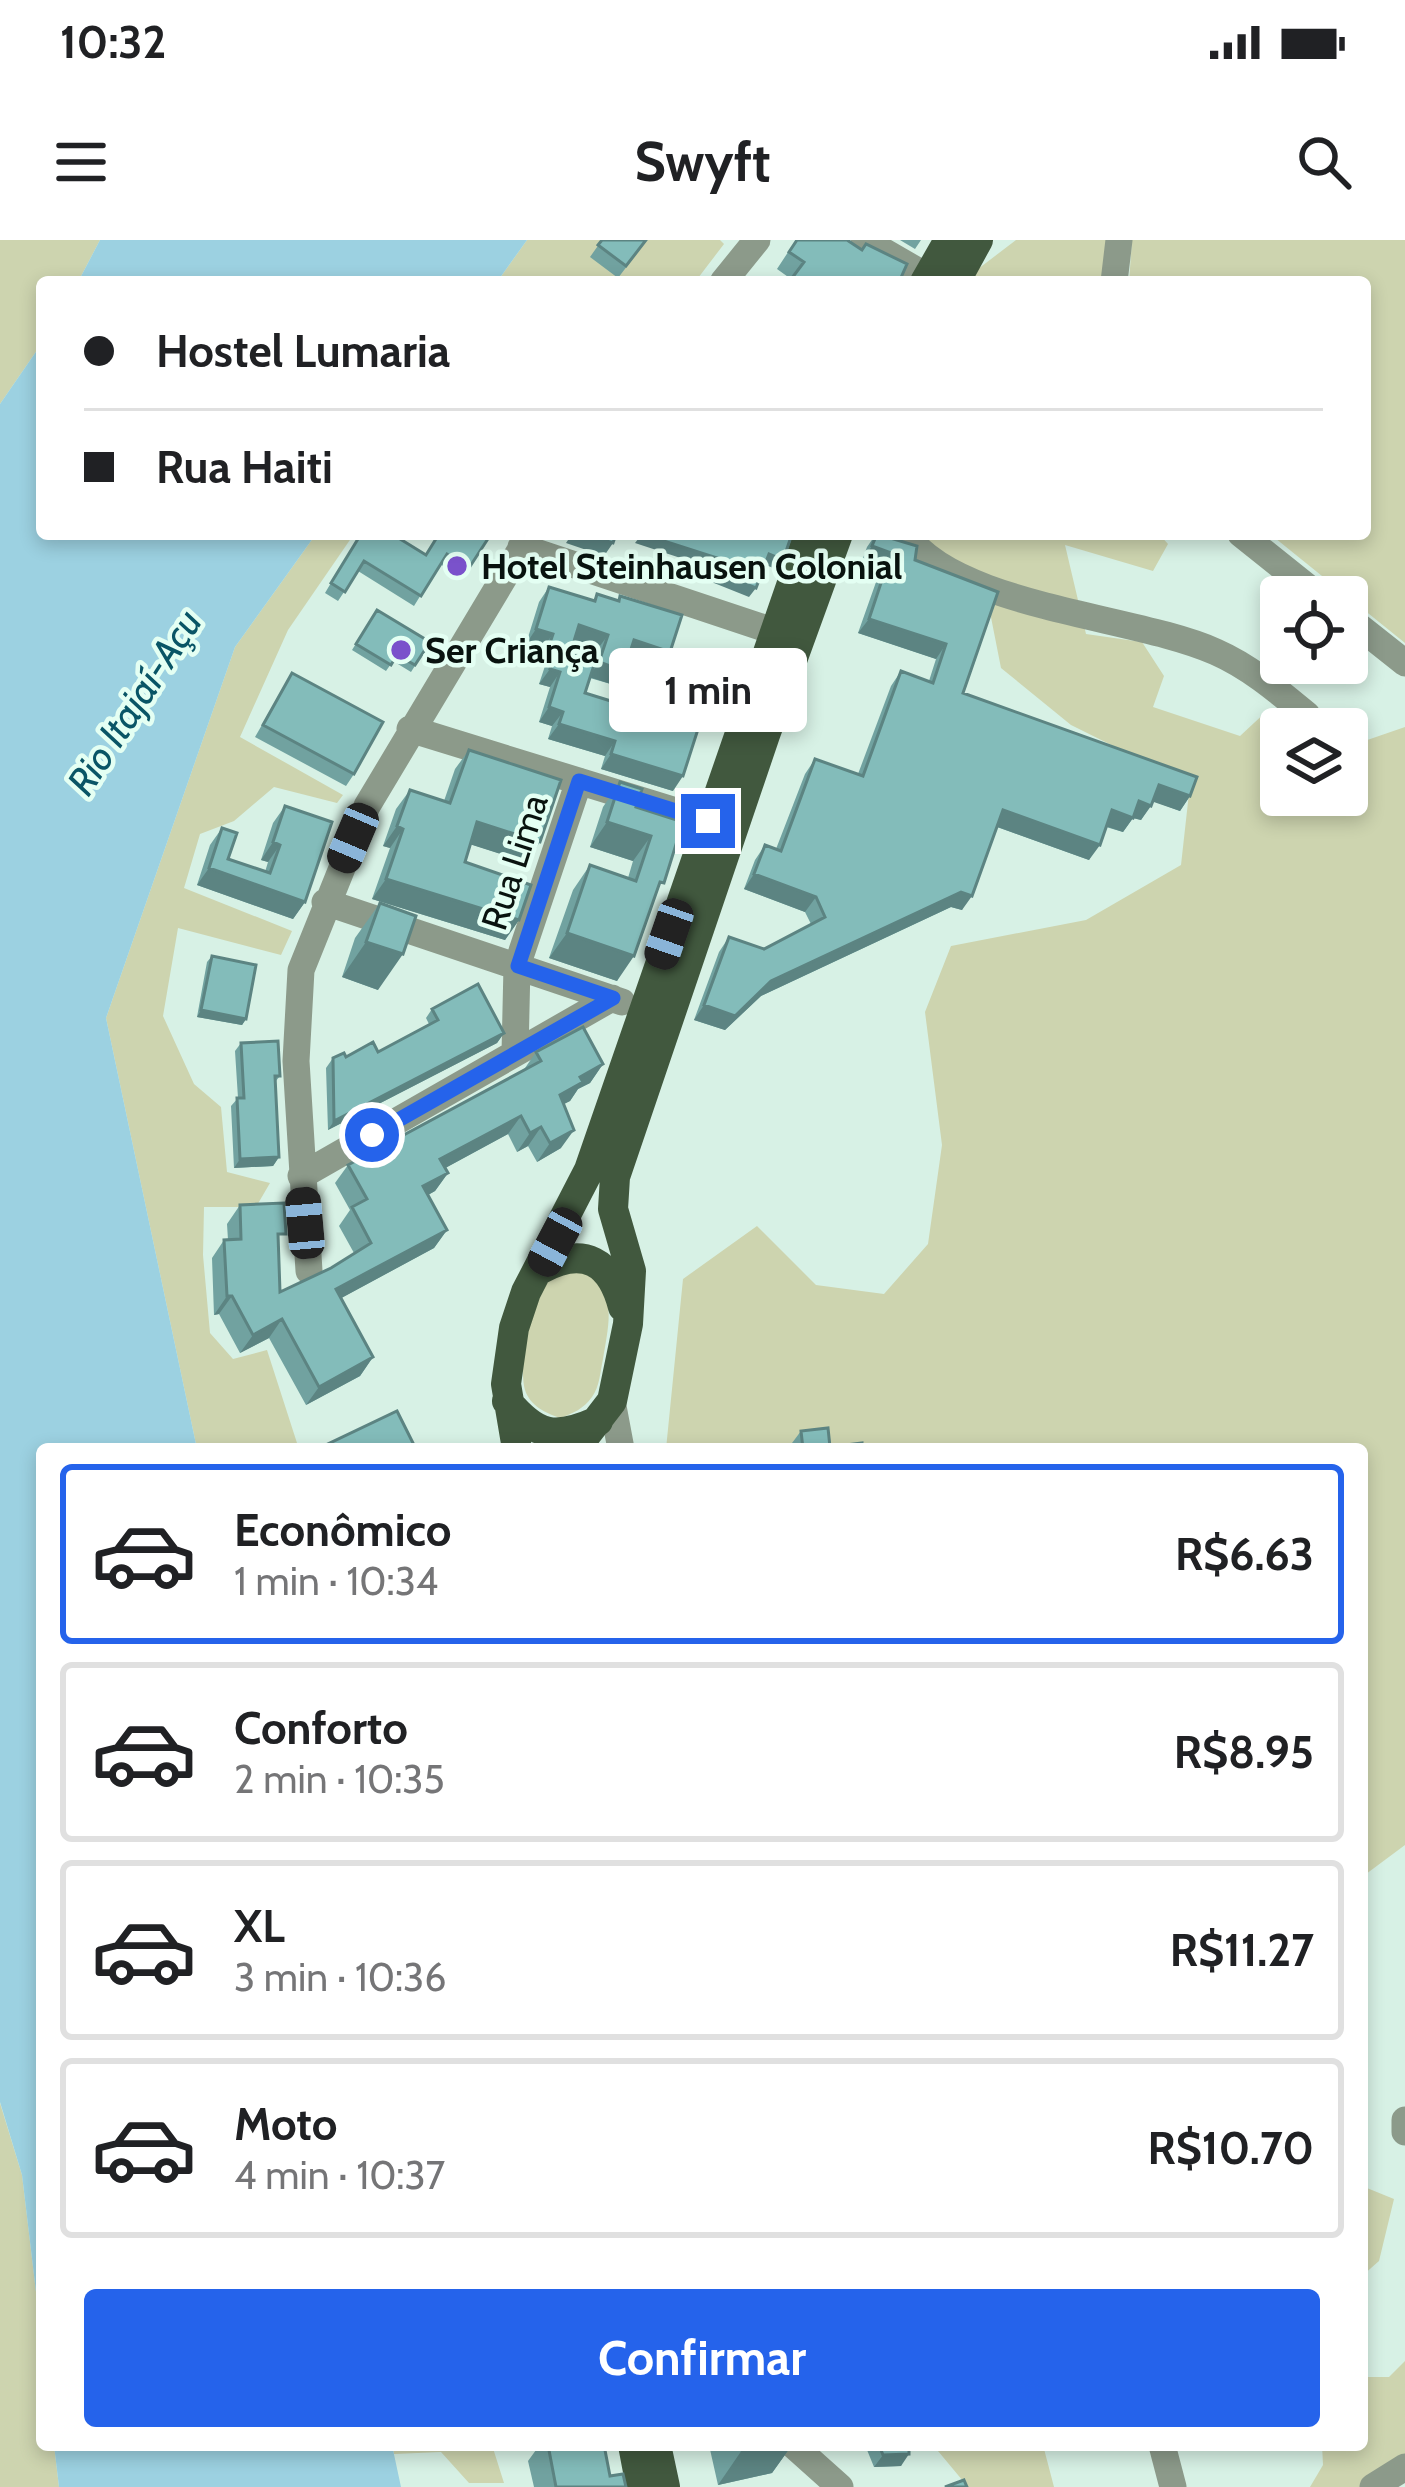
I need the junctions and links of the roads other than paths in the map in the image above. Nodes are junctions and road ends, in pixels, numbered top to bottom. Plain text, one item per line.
1 (757, 240) edge
2 (864, 240) edge
3 (949, 240) edge
4 (978, 240) edge
5 (1119, 240) edge
6 (728, 276) edge
7 (929, 276) edge
8 (937, 276) edge
9 (940, 276) edge
10 (1115, 276) edge
11 (526, 540) edge
12 (806, 540) edge
13 (836, 540) edge
14 (911, 540) edge
15 (1249, 540) edge
16 (1294, 576) edge
17 (773, 631) junction
18 (1368, 634) edge
19 (791, 663) junction
20 (1405, 663) edge
21 (1298, 708) edge
22 (410, 729) junction
23 (579, 781) junction
24 (708, 821) junction
25 (325, 902) junction
26 (518, 966) junction
27 (613, 998) junction
28 (644, 1009) junction
29 (515, 1053) junction
30 (301, 1176) junction
31 (541, 1269) junction
32 (309, 1271) dead end
33 (628, 1324) junction
34 (507, 1401) junction
35 (605, 1411) junction
36 (516, 1443) edge
37 (580, 1443) edge
38 (618, 1443) edge
39 (634, 2451) edge
40 (657, 2451) edge
41 (800, 2451) edge
42 (1164, 2451) edge
43 (1405, 2468) edge
44 (641, 2487) edge
45 (665, 2487) edge
46 (840, 2487) edge
47 (1173, 2487) edge
48 (1373, 2487) edge

1 - 6 street
2 - 7 street
3 - 8 main road
4 - 9 main road
5 - 10 street
11 - 17 street
11 - 22 street
12 - 17 main road
13 - 19 main road
14 - 21 street
15 - 16 street
17 - 19 main road
17 - 24 main road
18 - 20 street
19 - 33 main road
22 - 23 street
22 - 25 street
23 - 24 street
23 - 26 street, Rua Lima
24 - 28 main road
25 - 26 street
25 - 30 street
26 - 27 street
26 - 29 street, Rua Lima
27 - 28 street
27 - 29 street
28 - 31 main road
29 - 30 street
30 - 32 street
31 - 33 main road
31 - 34 main road
33 - 35 main road
34 - 35 main road
34 - 36 main road
35 - 37 main road
35 - 38 street
39 - 44 main road
40 - 45 main road
41 - 46 street
42 - 47 street
43 - 48 street

